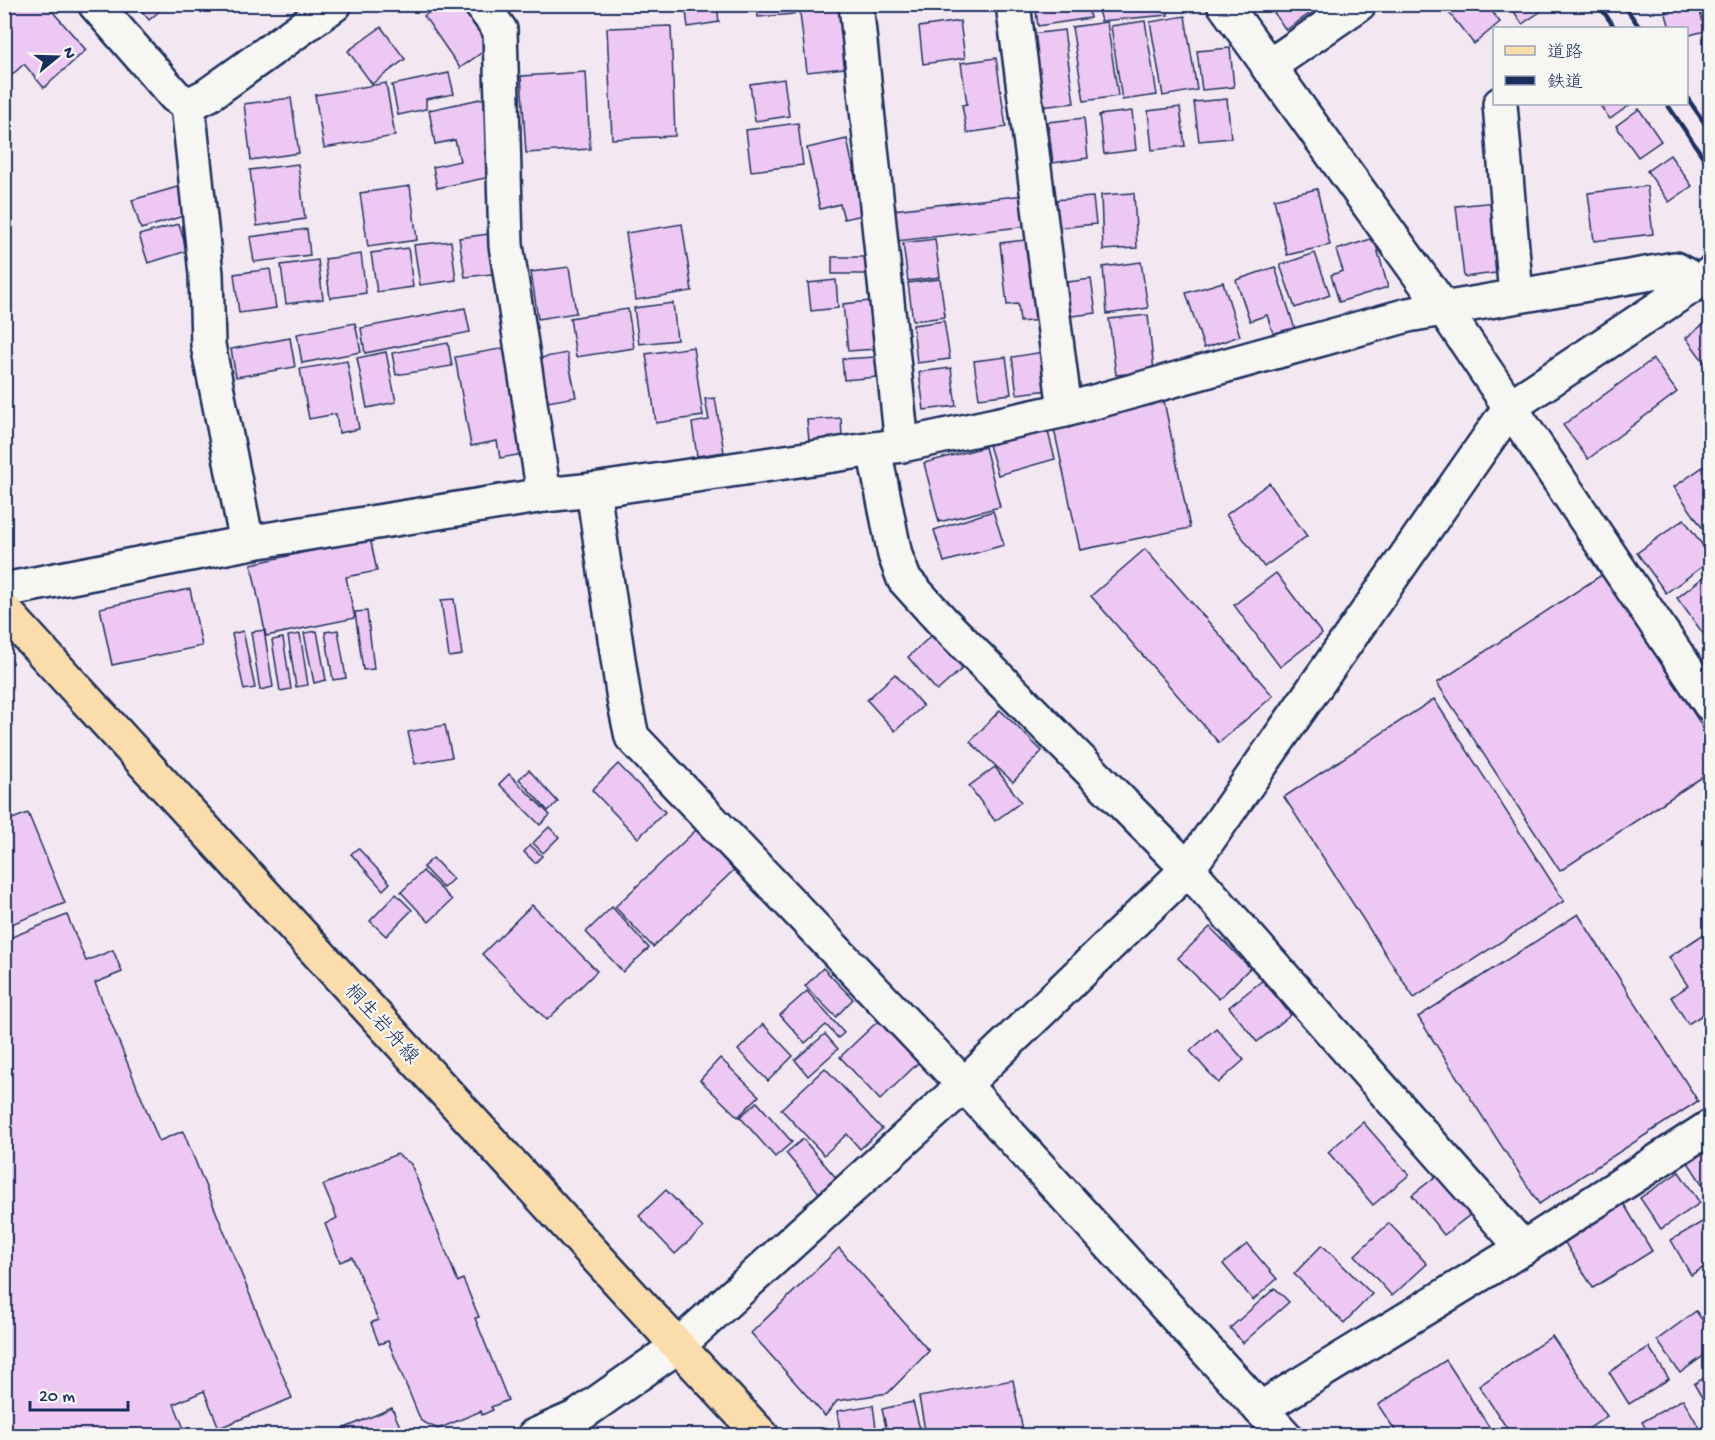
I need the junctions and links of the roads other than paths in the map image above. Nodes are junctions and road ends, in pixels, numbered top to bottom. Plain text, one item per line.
1 (95, 4) edge
2 (334, 4) edge
3 (481, 4) edge
4 (856, 4) edge
5 (1014, 4) edge
6 (1224, 4) edge
7 (1359, 4) edge
8 (1268, 67) junction
9 (188, 105) junction
10 (1500, 105) edge
11 (1704, 278) edge
12 (1516, 296) junction
13 (1444, 309) junction
14 (1511, 406) junction
15 (1065, 410) junction
16 (888, 447) junction
17 (593, 490) junction
18 (544, 495) junction
19 (246, 543) junction
20 (4, 590) edge
21 (4, 610) edge
22 (1710, 704) edge
23 (1188, 869) junction
24 (964, 1085) junction
25 (1710, 1127) edge
26 (1523, 1248) junction
27 (678, 1346) junction
28 (1260, 1408) junction
29 (534, 1436) edge
30 (762, 1436) edge
31 (1285, 1436) edge

1 - 9 street
2 - 9 street
3 - 18 street
4 - 16 street
5 - 15 street
6 - 8 street
7 - 8 street
8 - 13 street
9 - 19 street
10 - 12 street
11 - 12 street
11 - 14 street
12 - 13 street
13 - 14 street
13 - 15 street
14 - 22 street
14 - 23 street
15 - 16 street
16 - 17 street
16 - 23 street
17 - 18 street
17 - 24 street
18 - 19 street
19 - 20 street
21 - 27 main road, 桐生岩舟線
23 - 24 street
23 - 26 street
24 - 27 street
24 - 28 street
25 - 26 street
26 - 28 street
27 - 29 street
27 - 30 main road, 桐生岩舟線
28 - 31 street

